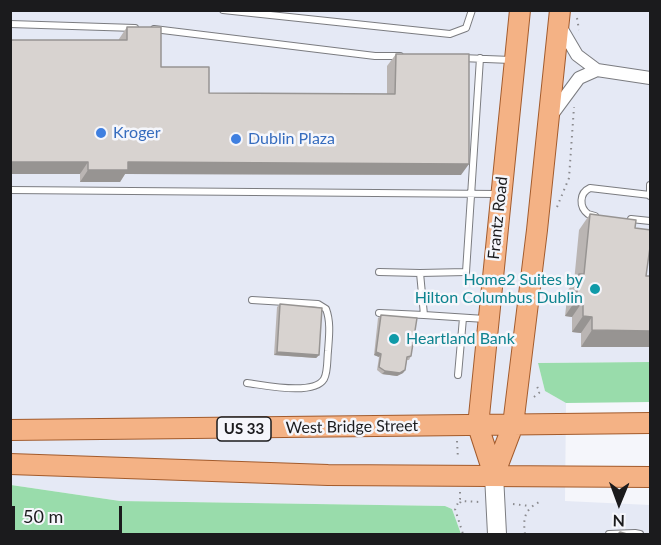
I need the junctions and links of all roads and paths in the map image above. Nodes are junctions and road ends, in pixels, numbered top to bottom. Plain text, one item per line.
1 (223, 10) edge
2 (472, 10) edge
3 (520, 10) edge
4 (565, 16) edge
5 (10, 24) edge
6 (410, 56) edge
7 (456, 58) edge
8 (480, 58) junction
9 (580, 58) junction
10 (514, 61) junction
11 (597, 70) junction
12 (651, 78) edge
13 (576, 82) junction
14 (549, 119) junction
15 (651, 185) edge
16 (10, 189) edge
17 (471, 194) junction
18 (501, 194) junction
19 (650, 196) edge
20 (556, 211) dead end
21 (595, 216) edge
22 (622, 218) edge
23 (651, 221) edge
24 (379, 272) dead end
25 (420, 273) junction
26 (252, 300) dead end
27 (379, 313) edge
28 (424, 315) junction
29 (463, 318) junction
30 (488, 319) junction
31 (458, 375) dead end
32 (535, 379) dead end
33 (247, 383) dead end
34 (535, 397) dead end
35 (651, 423) edge
36 (513, 425) junction
37 (478, 426) junction
38 (10, 430) edge
39 (10, 464) edge
40 (494, 475) junction
41 (651, 477) edge
42 (539, 502) dead end
43 (495, 503) junction
44 (455, 509) dead end
45 (497, 534) edge
46 (525, 534) edge
47 (609, 534) edge
48 (640, 534) edge

1 - 2 lane
3 - 10 main road, Frantz Road
4 - 9 street
4 - 9 path
4 - 14 main road
5 - 6 lane
7 - 8 lane
8 - 10 lane
8 - 17 lane
9 - 11 street
10 - 18 main road, Frantz Road
11 - 12 street
11 - 13 street
13 - 14 street
13 - 20 path
14 - 36 main road
15 - 19 lane
16 - 17 lane
17 - 18 lane
17 - 25 lane
18 - 30 main road, Frantz Road
19 - 21 lane
22 - 23 lane
24 - 25 lane
25 - 28 lane
26 - 33 lane
27 - 28 lane
28 - 29 lane
29 - 30 lane
29 - 31 lane
30 - 37 main road, Frantz Road
32 - 34 path
35 - 36 main road, US 33
36 - 37 main road, West Bridge Street / US 33
36 - 40 main road
37 - 38 main road, West Bridge Street / US 33
37 - 40 main road
39 - 40 main road
40 - 41 main road
40 - 43 main road
42 - 46 path
43 - 44 path
43 - 45 main road
47 - 48 lane

